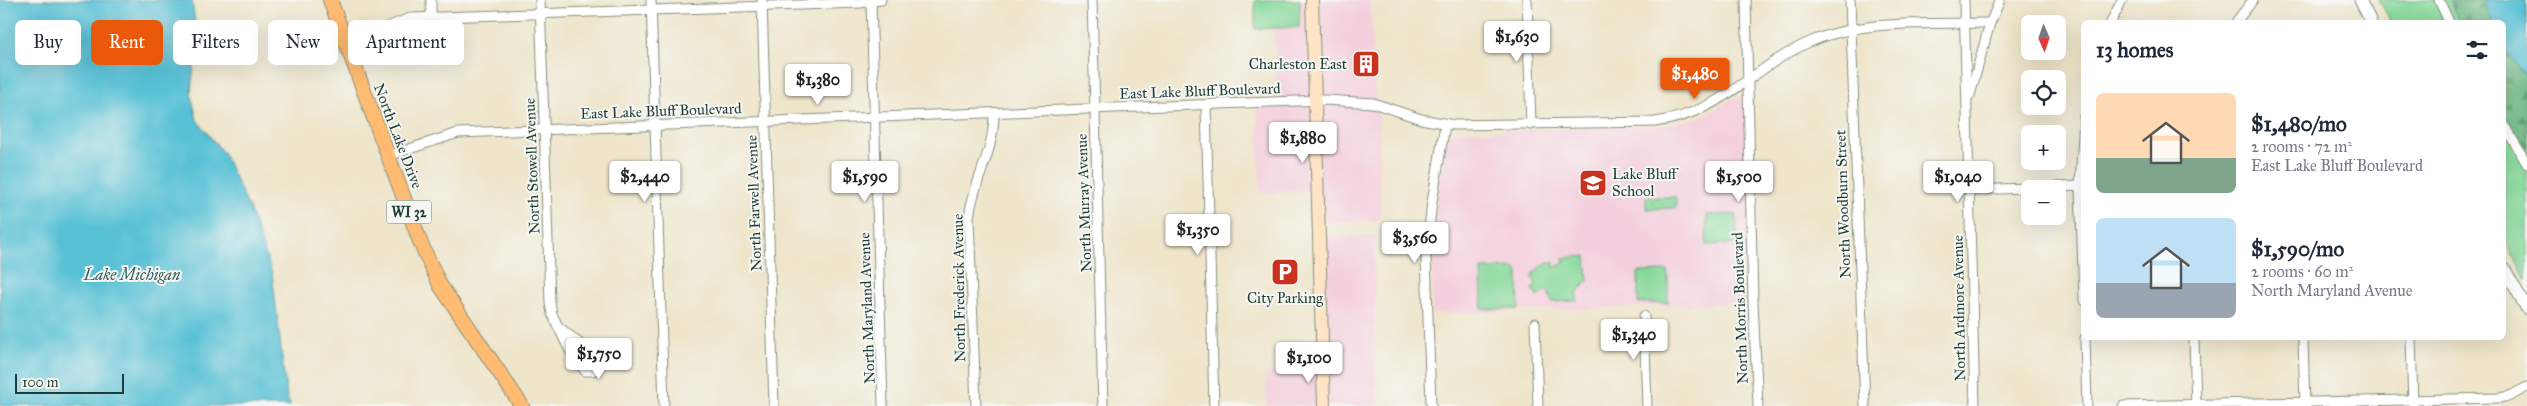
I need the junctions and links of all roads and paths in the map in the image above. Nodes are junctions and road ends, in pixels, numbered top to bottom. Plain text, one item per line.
1 (330, 0) edge
2 (431, 0) edge
3 (540, 0) edge
4 (651, 0) edge
5 (874, 0) edge
6 (1092, 0) edge
7 (1312, 0) edge
8 (1527, 0) edge
9 (1746, 0) edge
10 (1850, 0) edge
11 (1964, 0) edge
12 (2000, 0) edge
13 (2122, 0) edge
14 (2253, 0) edge
15 (2360, 0) edge
16 (2439, 0) edge
17 (762, 3) edge
18 (651, 10) junction
19 (540, 14) junction
20 (431, 17) junction
21 (2113, 20) edge
22 (2238, 20) edge
23 (2370, 20) edge
24 (2448, 20) edge
25 (1990, 23) junction
26 (1964, 24) junction
27 (1850, 30) junction
28 (346, 43) junction
29 (1747, 81) junction
30 (1315, 101) junction
31 (1968, 103) junction
32 (1206, 106) junction
33 (1094, 109) junction
34 (994, 113) junction
35 (875, 117) junction
36 (765, 121) junction
37 (1446, 124) junction
38 (1531, 125) junction
39 (654, 126) junction
40 (2506, 127) edge
41 (544, 130) junction
42 (388, 156) junction
43 (2527, 164) edge
44 (2081, 186) edge
45 (1970, 190) junction
46 (2506, 271) edge
47 (2527, 308) edge
48 (1644, 316) dead end
49 (1535, 322) dead end
50 (560, 328) junction
51 (2085, 340) edge
52 (2194, 340) edge
53 (2303, 340) edge
54 (2411, 340) edge
55 (2527, 387) edge
56 (2413, 403) edge
57 (2304, 404) edge
58 (2196, 405) edge
59 (522, 406) edge
60 (664, 406) edge
61 (774, 406) edge
62 (883, 406) edge
63 (976, 406) edge
64 (1103, 406) edge
65 (1214, 406) edge
66 (1324, 406) edge
67 (1432, 406) edge
68 (1538, 406) edge
69 (1647, 406) edge
70 (1758, 406) edge
71 (1865, 406) edge
72 (1975, 406) edge
73 (2087, 406) edge
74 (2123, 406) edge

1 - 28 main road, North Lake Drive / WI 32
2 - 20 street
3 - 19 street, North Stowell Avenue
4 - 18 street
5 - 17 street
5 - 35 street, North Maryland Avenue
6 - 33 street, North Murray Avenue
7 - 30 main road
8 - 38 street
9 - 29 street, North Morris Boulevard
10 - 27 street, North Woodburn Street
11 - 26 street, North Ardmore Avenue
12 - 25 street
13 - 21 street
14 - 22 street
15 - 23 street
16 - 24 street
17 - 18 street
17 - 36 street, North Farwell Avenue
18 - 19 street
18 - 39 street
19 - 20 street
19 - 41 street, North Stowell Avenue
20 - 28 street
25 - 26 street, East Lake Bluff Boulevard
25 - 31 street
26 - 27 street, East Lake Bluff Boulevard
26 - 31 street, North Ardmore Avenue
27 - 29 street, East Lake Bluff Boulevard
27 - 71 street, North Woodburn Street
28 - 42 main road, North Lake Drive / WI 32
29 - 38 street, East Lake Bluff Boulevard
29 - 70 street, North Morris Boulevard
30 - 32 street, East Lake Bluff Boulevard
30 - 37 street, East Lake Bluff Boulevard
30 - 66 main road
31 - 45 street, North Ardmore Avenue
32 - 33 street, East Lake Bluff Boulevard
32 - 65 street
33 - 34 street, East Lake Bluff Boulevard
33 - 64 street, North Murray Avenue
34 - 35 street, East Lake Bluff Boulevard
34 - 63 street, North Frederick Avenue
35 - 36 street, East Lake Bluff Boulevard
35 - 62 street, North Maryland Avenue
36 - 39 street, East Lake Bluff Boulevard
36 - 61 street, North Farwell Avenue
37 - 38 street, East Lake Bluff Boulevard
37 - 67 street
39 - 41 street, East Lake Bluff Boulevard
39 - 60 street
40 - 43 street
41 - 42 street, East Lake Bluff Boulevard
41 - 50 street, North Stowell Avenue
42 - 59 main road, North Lake Drive / WI 32
44 - 45 street
45 - 72 street, North Ardmore Avenue
46 - 47 street
48 - 69 street
49 - 68 street
50 - 50 street, North Stowell Avenue
51 - 73 street
52 - 58 street
53 - 57 street
54 - 56 street
55 - 56 street
56 - 57 street
57 - 58 street
58 - 74 street

